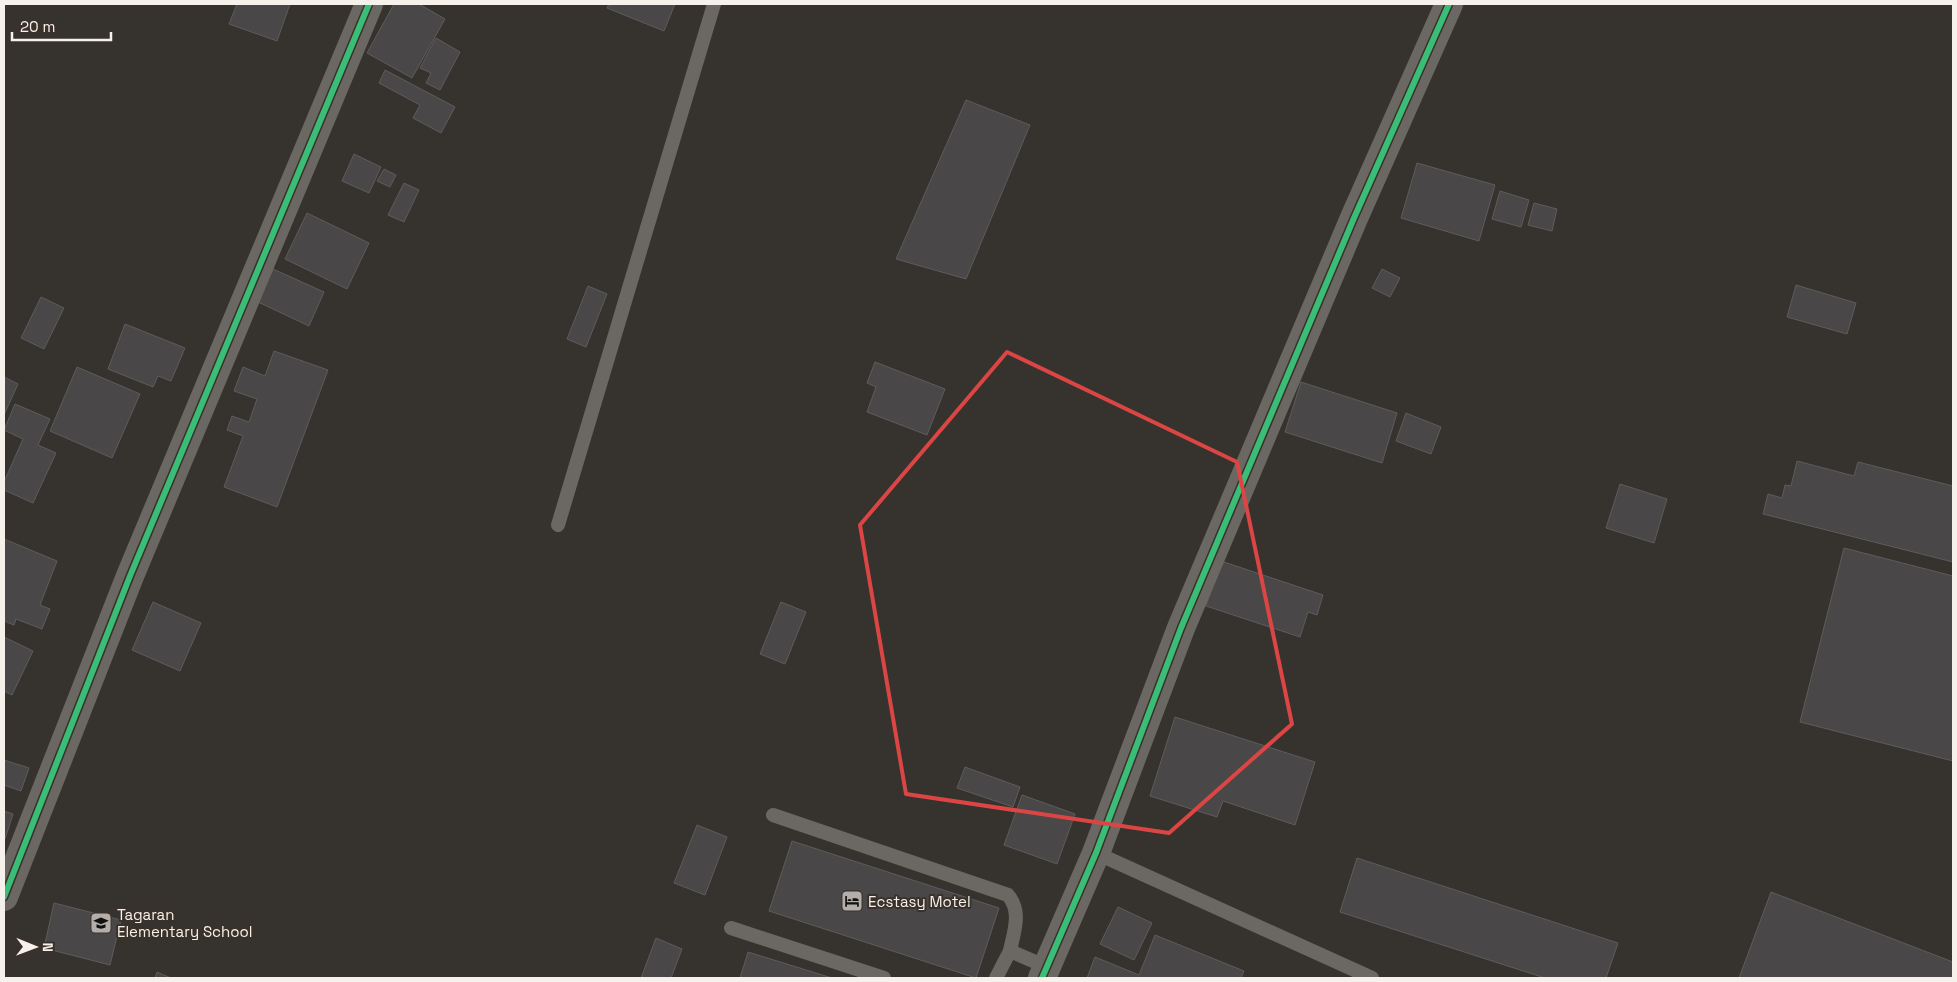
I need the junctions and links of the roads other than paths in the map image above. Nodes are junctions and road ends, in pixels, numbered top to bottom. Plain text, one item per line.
1 (368, 4) edge
2 (714, 4) edge
3 (1450, 4) edge
4 (558, 525) dead end
5 (773, 815) dead end
6 (1096, 853) junction
7 (10, 863) edge
8 (4, 896) edge
9 (731, 928) dead end
10 (1010, 951) junction
11 (1044, 973) edge
12 (884, 978) edge
13 (996, 978) edge
14 (1372, 978) edge

1 - 7 street
2 - 4 lane
3 - 6 street
5 - 10 lane
6 - 11 street
6 - 14 lane
7 - 8 street
9 - 12 lane
10 - 11 lane
10 - 13 lane

